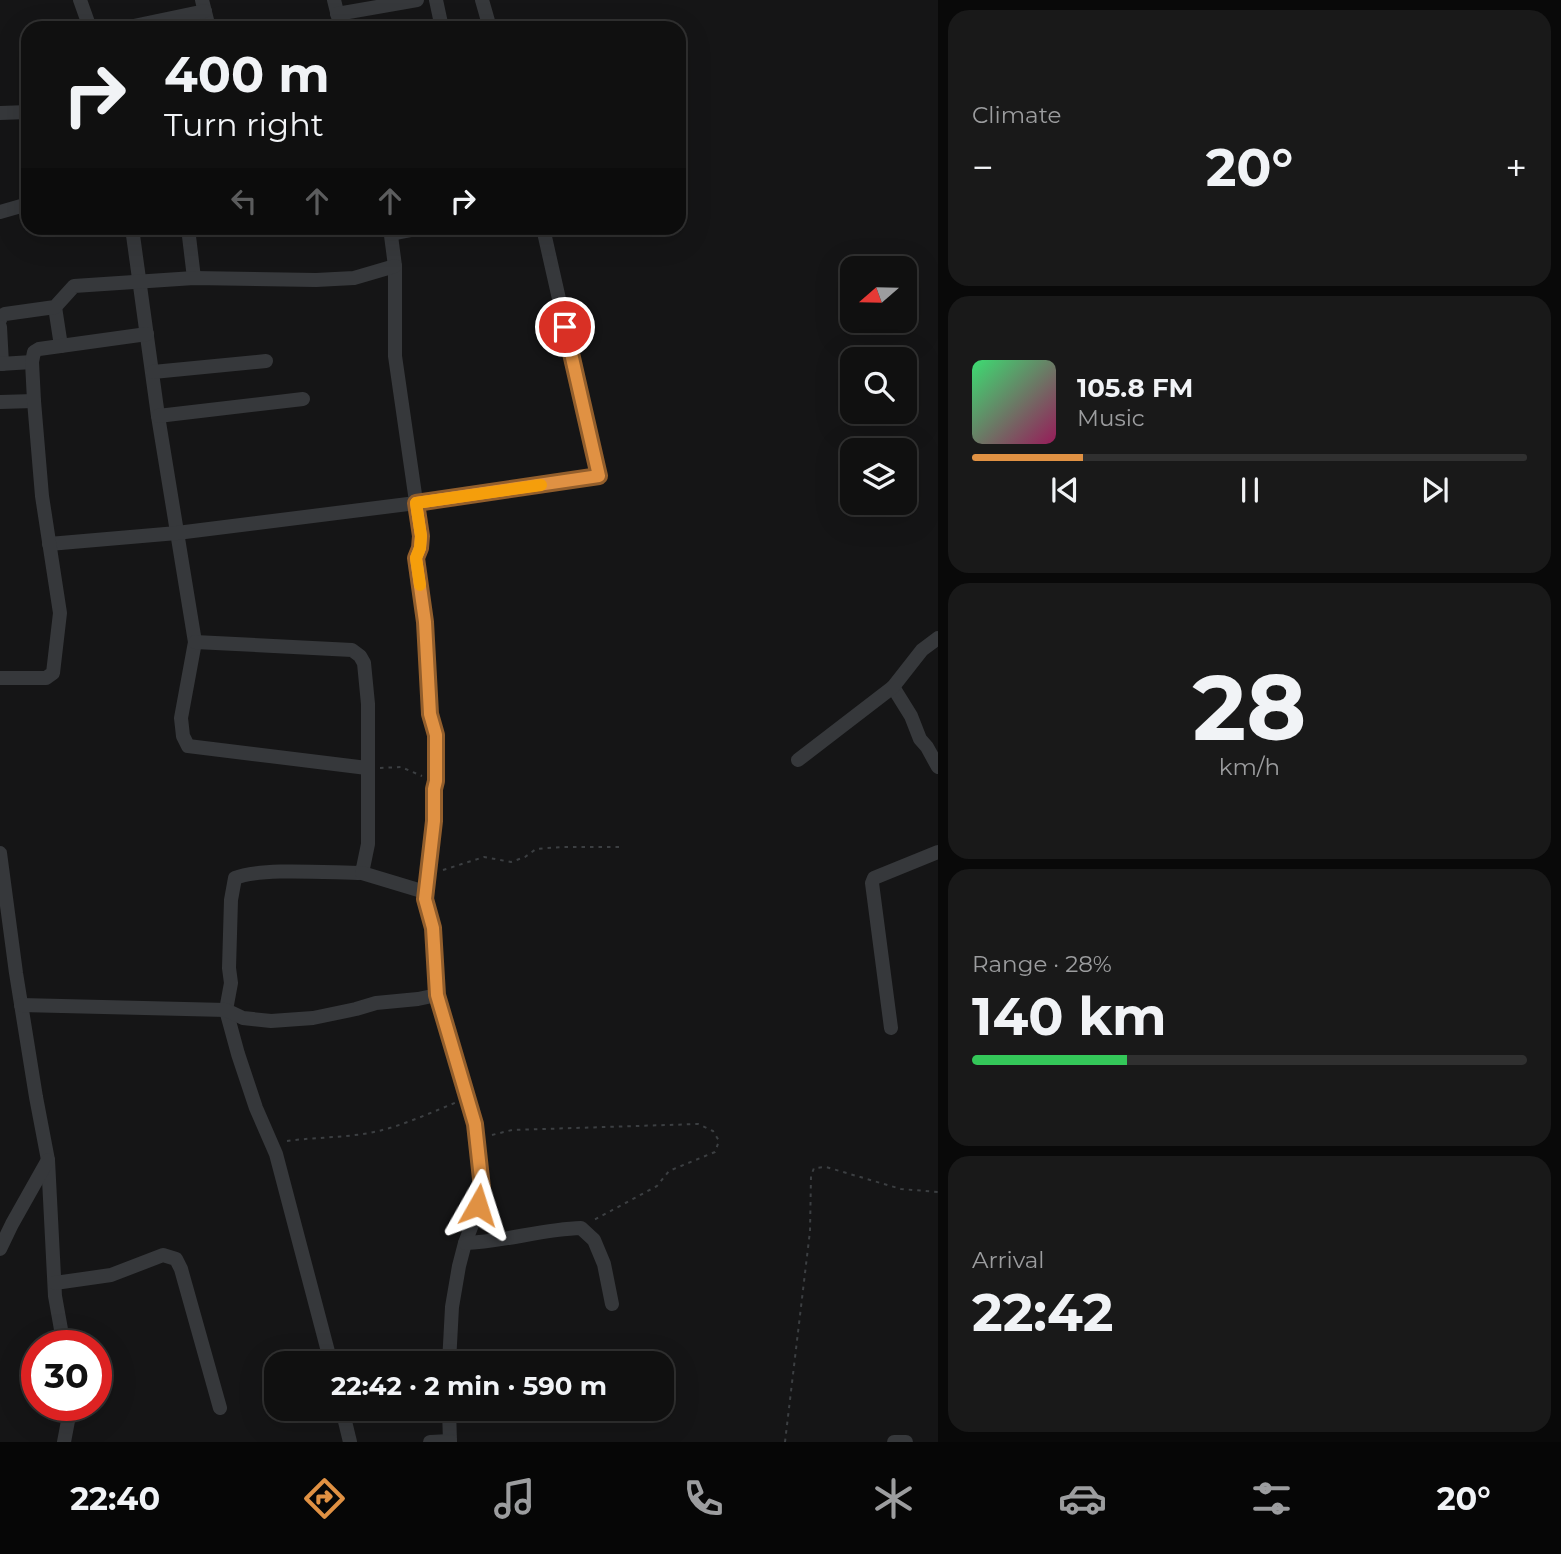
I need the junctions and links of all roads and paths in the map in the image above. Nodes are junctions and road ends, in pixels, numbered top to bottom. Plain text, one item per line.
1 (80, 0) edge
2 (417, 0) edge
3 (436, 0) edge
4 (482, 0) edge
5 (204, 6) edge
6 (338, 14) edge
7 (88, 21) edge
8 (149, 21) edge
9 (440, 21) edge
10 (488, 21) edge
11 (21, 112) edge
12 (0, 113) edge
13 (21, 206) edge
14 (0, 212) edge
15 (133, 235) edge
16 (189, 235) edge
17 (392, 235) edge
18 (545, 235) edge
19 (396, 266) junction
20 (194, 278) junction
21 (140, 282) junction
22 (55, 306) junction
23 (0, 320) edge
24 (0, 327) edge
25 (147, 334) junction
26 (0, 342) edge
27 (61, 346) junction
28 (266, 361) dead end
29 (32, 362) junction
30 (1, 364) edge
31 (153, 372) junction
32 (303, 398) dead end
33 (34, 401) junction
34 (0, 402) edge
35 (158, 416) junction
36 (416, 503) junction
37 (177, 533) junction
38 (49, 544) junction
39 (938, 638) edge
40 (195, 642) junction
41 (0, 678) edge
42 (893, 687) junction
43 (798, 760) dead end
44 (938, 767) edge
45 (367, 768) junction
46 (436, 781) junction
47 (621, 847) dead end
48 (938, 852) edge
49 (0, 853) edge
50 (362, 873) junction
51 (427, 875) junction
52 (425, 892) junction
53 (437, 995) junction
54 (21, 1005) junction
55 (226, 1010) junction
56 (891, 1028) dead end
57 (468, 1098) junction
58 (477, 1139) junction
59 (271, 1144) junction
60 (48, 1160) junction
61 (938, 1192) edge
62 (581, 1228) junction
63 (465, 1243) junction
64 (0, 1249) edge
65 (55, 1283) junction
66 (612, 1304) dead end
67 (62, 1330) edge
68 (328, 1351) edge
69 (450, 1351) edge
70 (220, 1408) dead end
71 (68, 1421) edge
72 (345, 1421) edge
73 (449, 1421) edge
74 (450, 1441) edge
75 (64, 1442) edge
76 (349, 1442) edge
77 (430, 1442) edge
78 (785, 1442) edge
79 (894, 1442) edge
80 (906, 1442) edge

1 - 7 street
2 - 6 street
3 - 9 street
4 - 10 street
5 - 8 street
11 - 12 street
13 - 14 street
15 - 21 street
16 - 20 street
17 - 19 street
18 - 36 street
19 - 20 street
19 - 36 street
20 - 21 street
21 - 22 street
21 - 25 street
22 - 23 street
22 - 27 street
24 - 26 street
25 - 27 street
25 - 31 street
26 - 30 street
27 - 29 street
28 - 31 street
29 - 30 street
29 - 33 street
31 - 35 street
32 - 35 street
33 - 34 street
33 - 38 street
35 - 37 street
36 - 37 street
36 - 46 street
37 - 38 street
37 - 40 street
38 - 41 street
39 - 42 street
40 - 45 street
40 - 45 street
42 - 43 street
42 - 44 street
45 - 46 path
45 - 50 street
46 - 51 street
47 - 51 path
48 - 56 street
49 - 54 street
50 - 52 street
50 - 55 street
51 - 52 street
52 - 53 street
53 - 55 street
53 - 57 street
54 - 55 street
54 - 60 street
55 - 59 street
57 - 58 street
57 - 59 path
58 - 62 path
58 - 63 street
59 - 68 street
60 - 64 street
60 - 65 street
61 - 78 path
62 - 63 street
62 - 66 street
63 - 69 street
65 - 67 street
65 - 70 street
71 - 75 street
72 - 76 street
73 - 74 street
74 - 77 street
79 - 80 street

